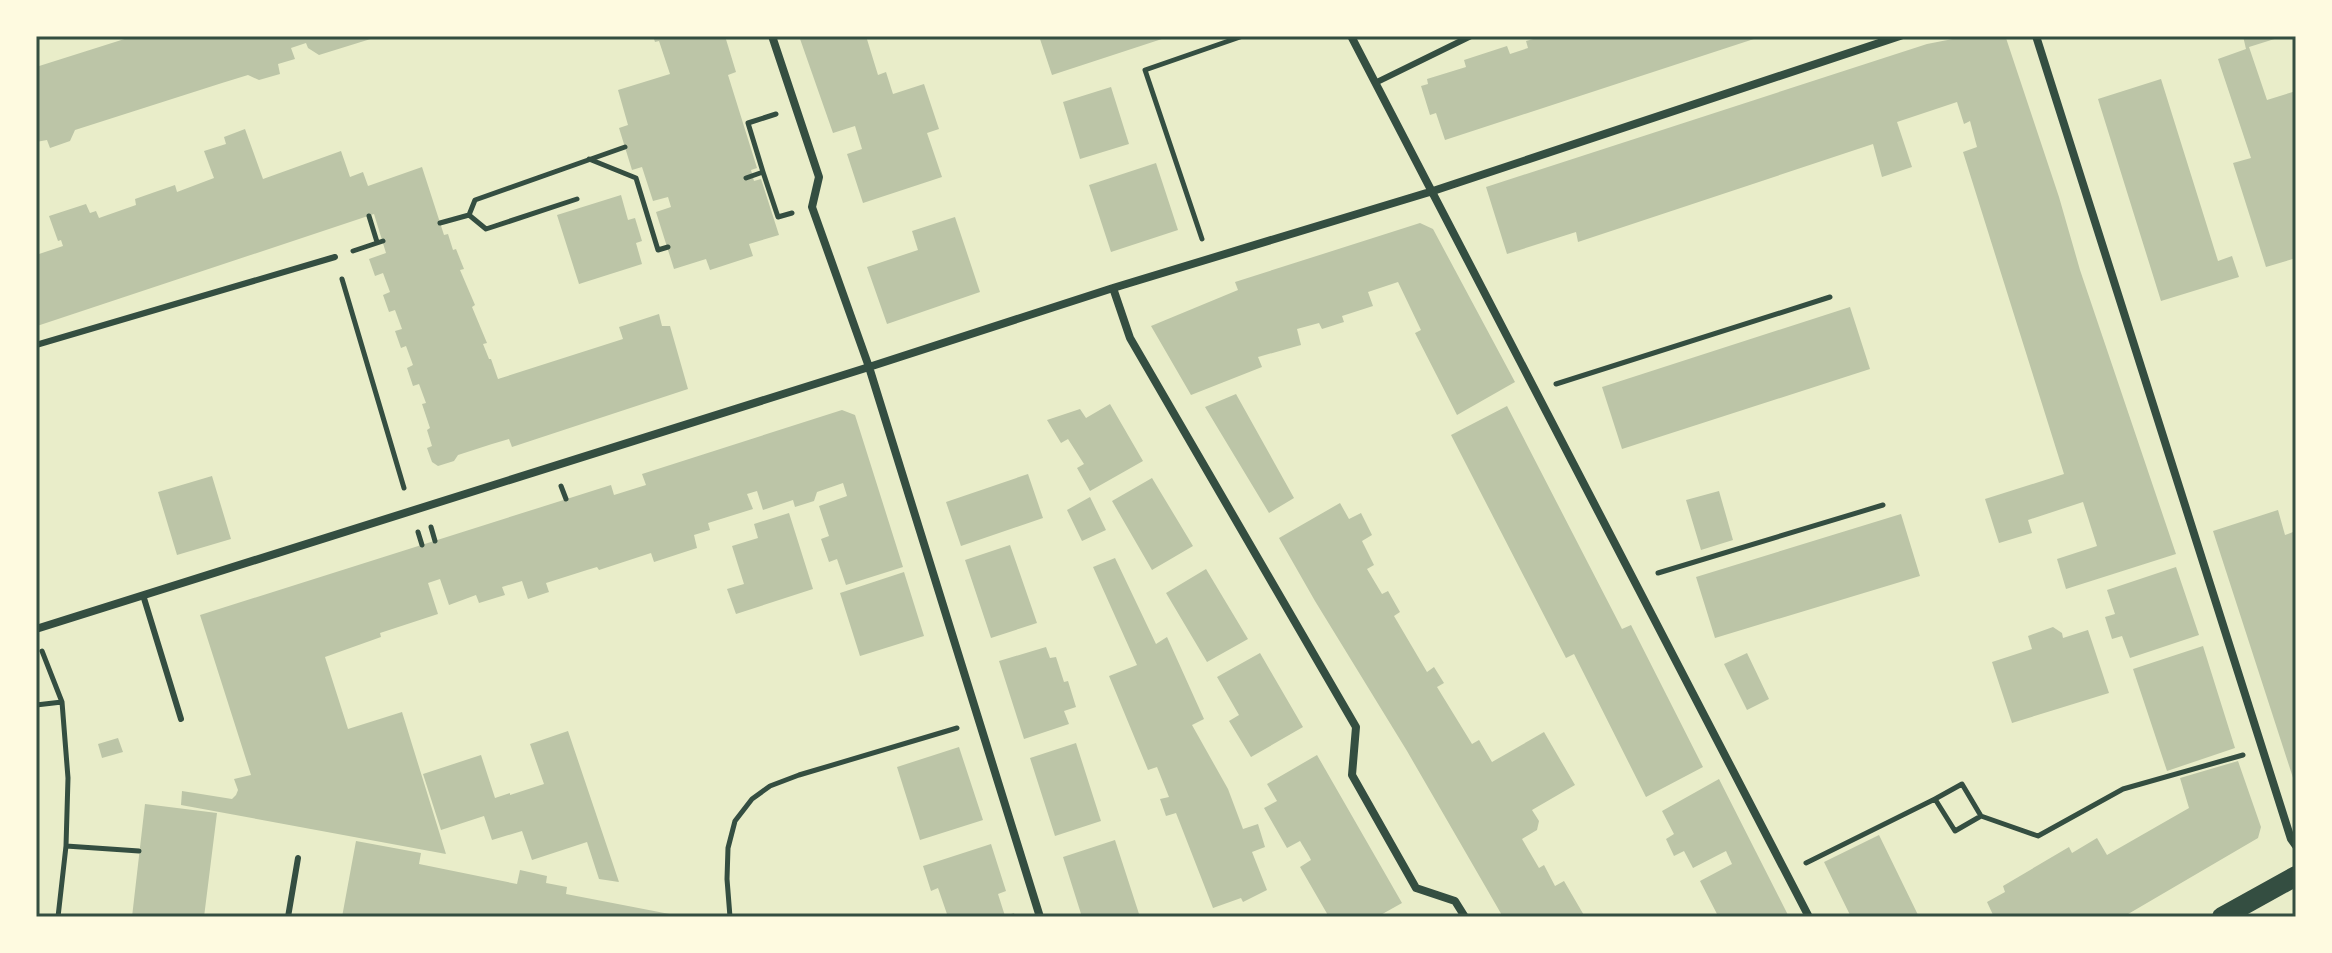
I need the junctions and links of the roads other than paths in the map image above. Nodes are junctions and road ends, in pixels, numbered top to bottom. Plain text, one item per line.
1 (772, 36) edge
2 (1351, 36) edge
3 (1471, 36) edge
4 (1900, 36) edge
5 (2036, 36) edge
6 (1375, 83) junction
7 (1433, 191) junction
8 (335, 257) road end
9 (1113, 288) junction
10 (36, 345) edge
11 (869, 367) junction
12 (143, 595) junction
13 (36, 629) edge
14 (181, 719) dead end
15 (2296, 846) edge
16 (298, 858) dead end
17 (2296, 876) edge
18 (288, 917) edge
19 (1040, 917) edge
20 (1465, 917) edge
21 (1809, 917) edge
22 (2222, 917) edge

1 - 11 street
2 - 6 street
3 - 6 lane
4 - 7 street
5 - 15 street
6 - 7 street
7 - 9 street
7 - 21 street
8 - 10 lane
9 - 11 street
9 - 20 street
11 - 12 street
11 - 19 street
12 - 13 street
12 - 14 lane
16 - 18 lane
17 - 22 main road

